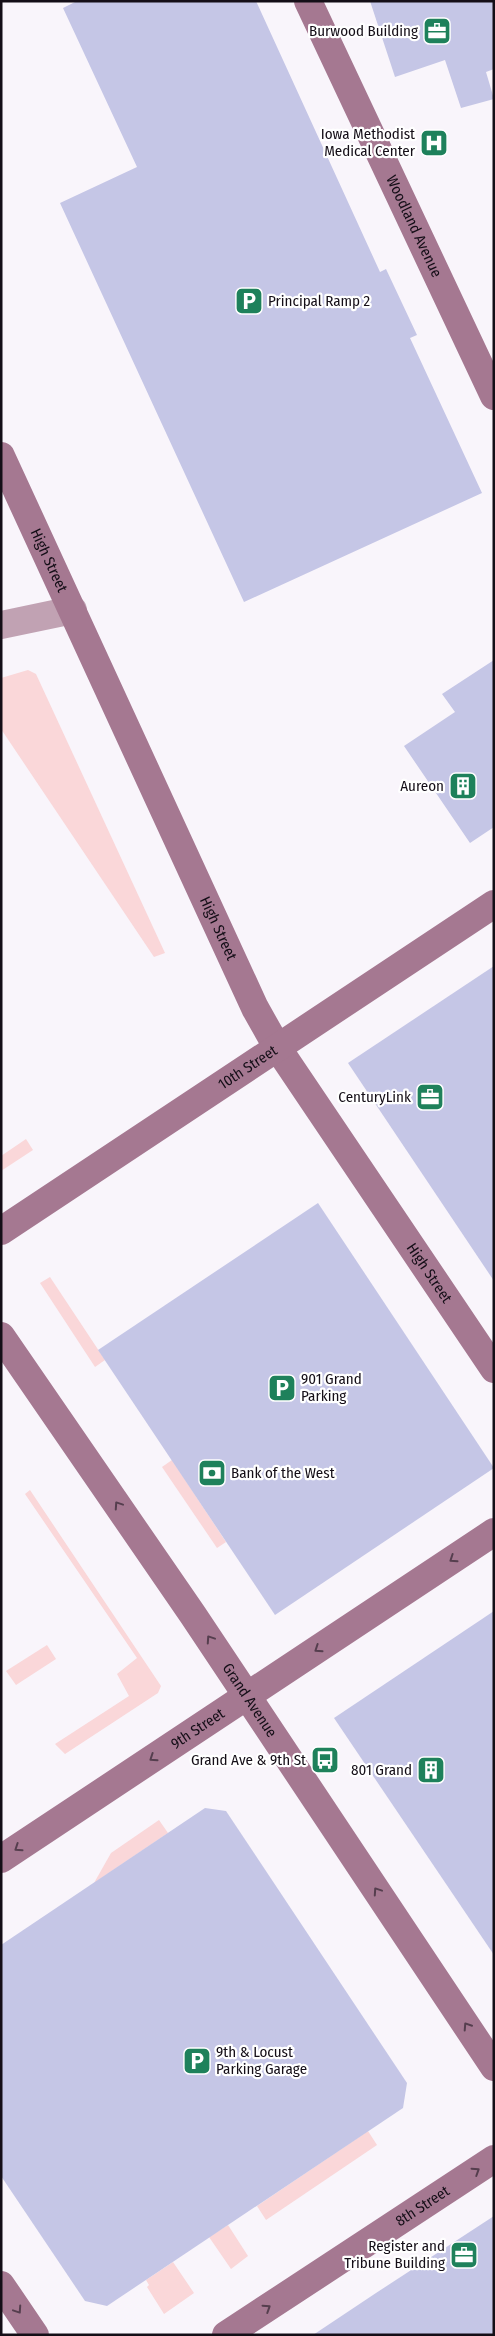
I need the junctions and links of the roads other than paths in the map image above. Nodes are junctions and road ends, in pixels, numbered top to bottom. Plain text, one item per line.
1 (308, 1) edge
2 (494, 396) edge
3 (1, 456) edge
4 (73, 610) junction
5 (1, 625) edge
6 (494, 904) edge
7 (277, 1047) junction
8 (1, 1231) edge
9 (1, 1336) edge
10 (494, 1369) edge
11 (494, 1532) edge
12 (247, 1696) junction
13 (1, 1859) edge
14 (494, 2067) edge
15 (494, 2159) edge
16 (1, 2286) edge
17 (35, 2335) edge
18 (226, 2335) edge

1 - 2 main road, Woodland Avenue
3 - 4 main road, High Street
4 - 5 street
4 - 7 main road, High Street
6 - 7 main road, 10th Street
7 - 8 main road, 10th Street
7 - 10 main road, High Street
12 -> 9 main road, Grand Avenue
11 -> 12 main road, 9th Street
12 -> 13 main road, 9th Street
14 -> 12 main road, Grand Avenue
18 -> 15 main road, 8th Street
16 -> 17 main road

